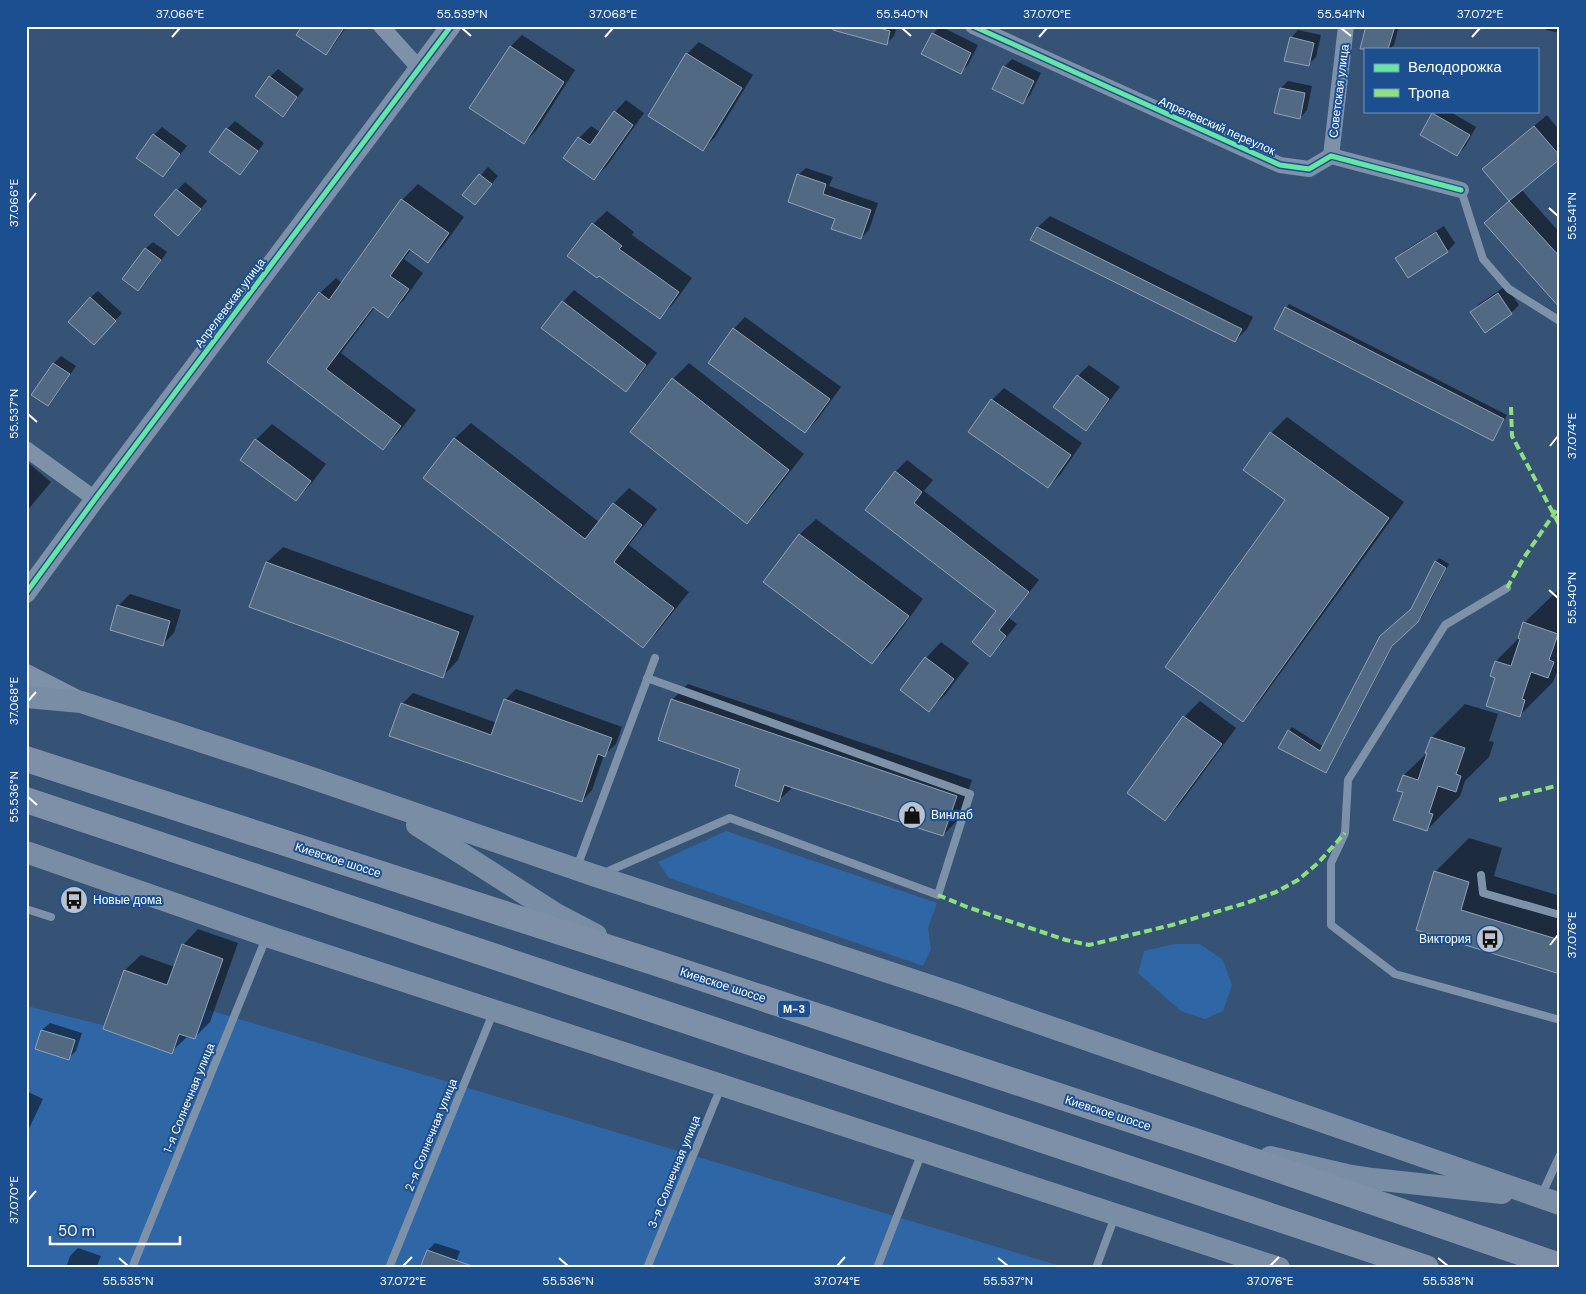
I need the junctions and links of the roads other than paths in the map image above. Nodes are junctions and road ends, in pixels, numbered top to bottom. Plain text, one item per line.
1 (382, 26) edge
2 (450, 26) edge
3 (973, 26) edge
4 (1346, 26) edge
5 (419, 68) junction
6 (1331, 156) junction
7 (1461, 190) joint
8 (1560, 322) edge
9 (26, 449) edge
10 (95, 500) junction
11 (1506, 588) dead end
12 (26, 593) edge
13 (655, 658) dead end
14 (26, 674) edge
15 (647, 678) junction
16 (26, 698) edge
17 (81, 702) junction
18 (26, 759) edge
19 (336, 786) junction
20 (26, 800) edge
21 (26, 852) edge
22 (584, 872) junction
23 (1481, 875) dead end
24 (26, 909) edge
25 (51, 916) dead end
26 (1560, 916) edge
27 (267, 936) junction
28 (656, 963) junction
29 (494, 1011) junction
30 (1560, 1020) edge
31 (722, 1086) junction
32 (1206, 1145) junction
33 (922, 1150) junction
34 (1560, 1155) edge
35 (1550, 1200) edge
36 (1116, 1214) junction
37 (1560, 1266) edge
38 (132, 1268) edge
39 (389, 1268) edge
40 (647, 1268) edge
41 (877, 1268) edge
42 (1096, 1268) edge
43 (1279, 1268) edge
44 (1426, 1268) edge

1 - 5 street
2 - 5 street, Апрелевская улица
3 - 6 street, Апрелевский переулок
4 - 6 street, Советская улица
5 - 10 street, Апрелевская улица
6 - 7 street
7 - 8 lane
9 - 10 street
10 - 12 street, Апрелевская улица
11 - 30 lane
13 - 15 lane
14 - 17 street
15 - 22 lane
15 - 22 lane
16 - 17 main road
17 - 19 main road
18 - 28 highway, Киевское шоссе / М-3
19 - 22 main road
19 - 28 main road
20 - 44 highway
21 - 27 main road
22 - 35 main road
23 - 26 lane
24 - 25 lane
27 - 29 main road
27 - 38 lane, 1-я Солнечная улица
28 - 32 highway, Киевское шоссе / М-3
29 - 31 main road
29 - 39 lane, 2-я Солнечная улица
31 - 33 main road
31 - 40 lane, 3-я Солнечная улица
32 - 35 main road
32 - 37 highway, Киевское шоссе / М-3
33 - 36 main road
33 - 41 lane
34 - 35 lane
36 - 42 lane
36 - 43 main road

